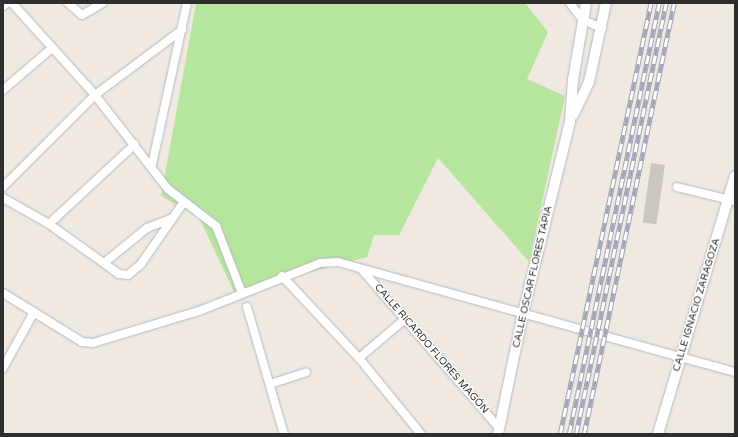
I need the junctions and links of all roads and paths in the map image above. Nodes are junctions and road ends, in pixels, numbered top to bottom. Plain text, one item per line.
1 (7, 3) edge
2 (12, 3) edge
3 (68, 3) edge
4 (103, 3) edge
5 (186, 3) edge
6 (570, 3) edge
7 (586, 3) edge
8 (606, 3) edge
9 (3, 6) edge
10 (584, 20) junction
11 (602, 28) junction
12 (182, 30) junction
13 (52, 48) junction
14 (3, 90) edge
15 (95, 95) junction
16 (570, 121) junction
17 (135, 144) junction
18 (152, 165) junction
19 (735, 176) edge
20 (3, 187) edge
21 (677, 187) dead end
22 (3, 198) edge
23 (732, 200) edge
24 (184, 202) junction
25 (170, 219) junction
26 (48, 224) junction
27 (104, 263) junction
28 (363, 271) junction
29 (282, 276) junction
30 (3, 293) edge
31 (242, 293) junction
32 (247, 307) dead end
33 (34, 312) junction
34 (523, 313) junction
35 (404, 319) junction
36 (359, 358) junction
37 (682, 358) junction
38 (3, 368) edge
39 (306, 372) dead end
40 (735, 372) edge
41 (270, 384) junction
42 (413, 424) junction
43 (499, 431) edge
44 (284, 434) edge
45 (415, 434) edge
46 (421, 434) edge
47 (658, 434) edge

1 - 9 street
2 - 13 street
3 - 4 street
5 - 12 street
6 - 10 street
7 - 10 street, CALLE OSCAR FLORES TAPIA
8 - 11 street, CALLE OSCAR FLORES TAPIA
10 - 11 street
10 - 16 street, CALLE OSCAR FLORES TAPIA
11 - 16 street, CALLE OSCAR FLORES TAPIA
12 - 15 street
12 - 18 street
13 - 14 street
13 - 15 street
15 - 17 street
15 - 20 street
16 - 34 street, CALLE OSCAR FLORES TAPIA
17 - 18 street
17 - 26 street
18 - 24 street
19 - 23 street, CALLE IGNACIO ZARAGOZA
21 - 23 street
22 - 26 street
23 - 37 street, CALLE IGNACIO ZARAGOZA
24 - 25 street
24 - 31 street
25 - 27 street
25 - 27 street
26 - 27 street
28 - 29 street
28 - 34 street
28 - 35 street, CALLE RICARDO FLORES MAGÓN
29 - 31 street
29 - 36 street
30 - 33 street
31 - 33 street
32 - 41 street
33 - 38 street
34 - 37 street
34 - 43 street, CALLE OSCAR FLORES TAPIA
35 - 36 street
35 - 43 street, CALLE RICARDO FLORES MAGÓN
36 - 42 street
37 - 40 street
37 - 47 street, CALLE IGNACIO ZARAGOZA
39 - 41 street
41 - 44 street
42 - 45 street
42 - 46 street

